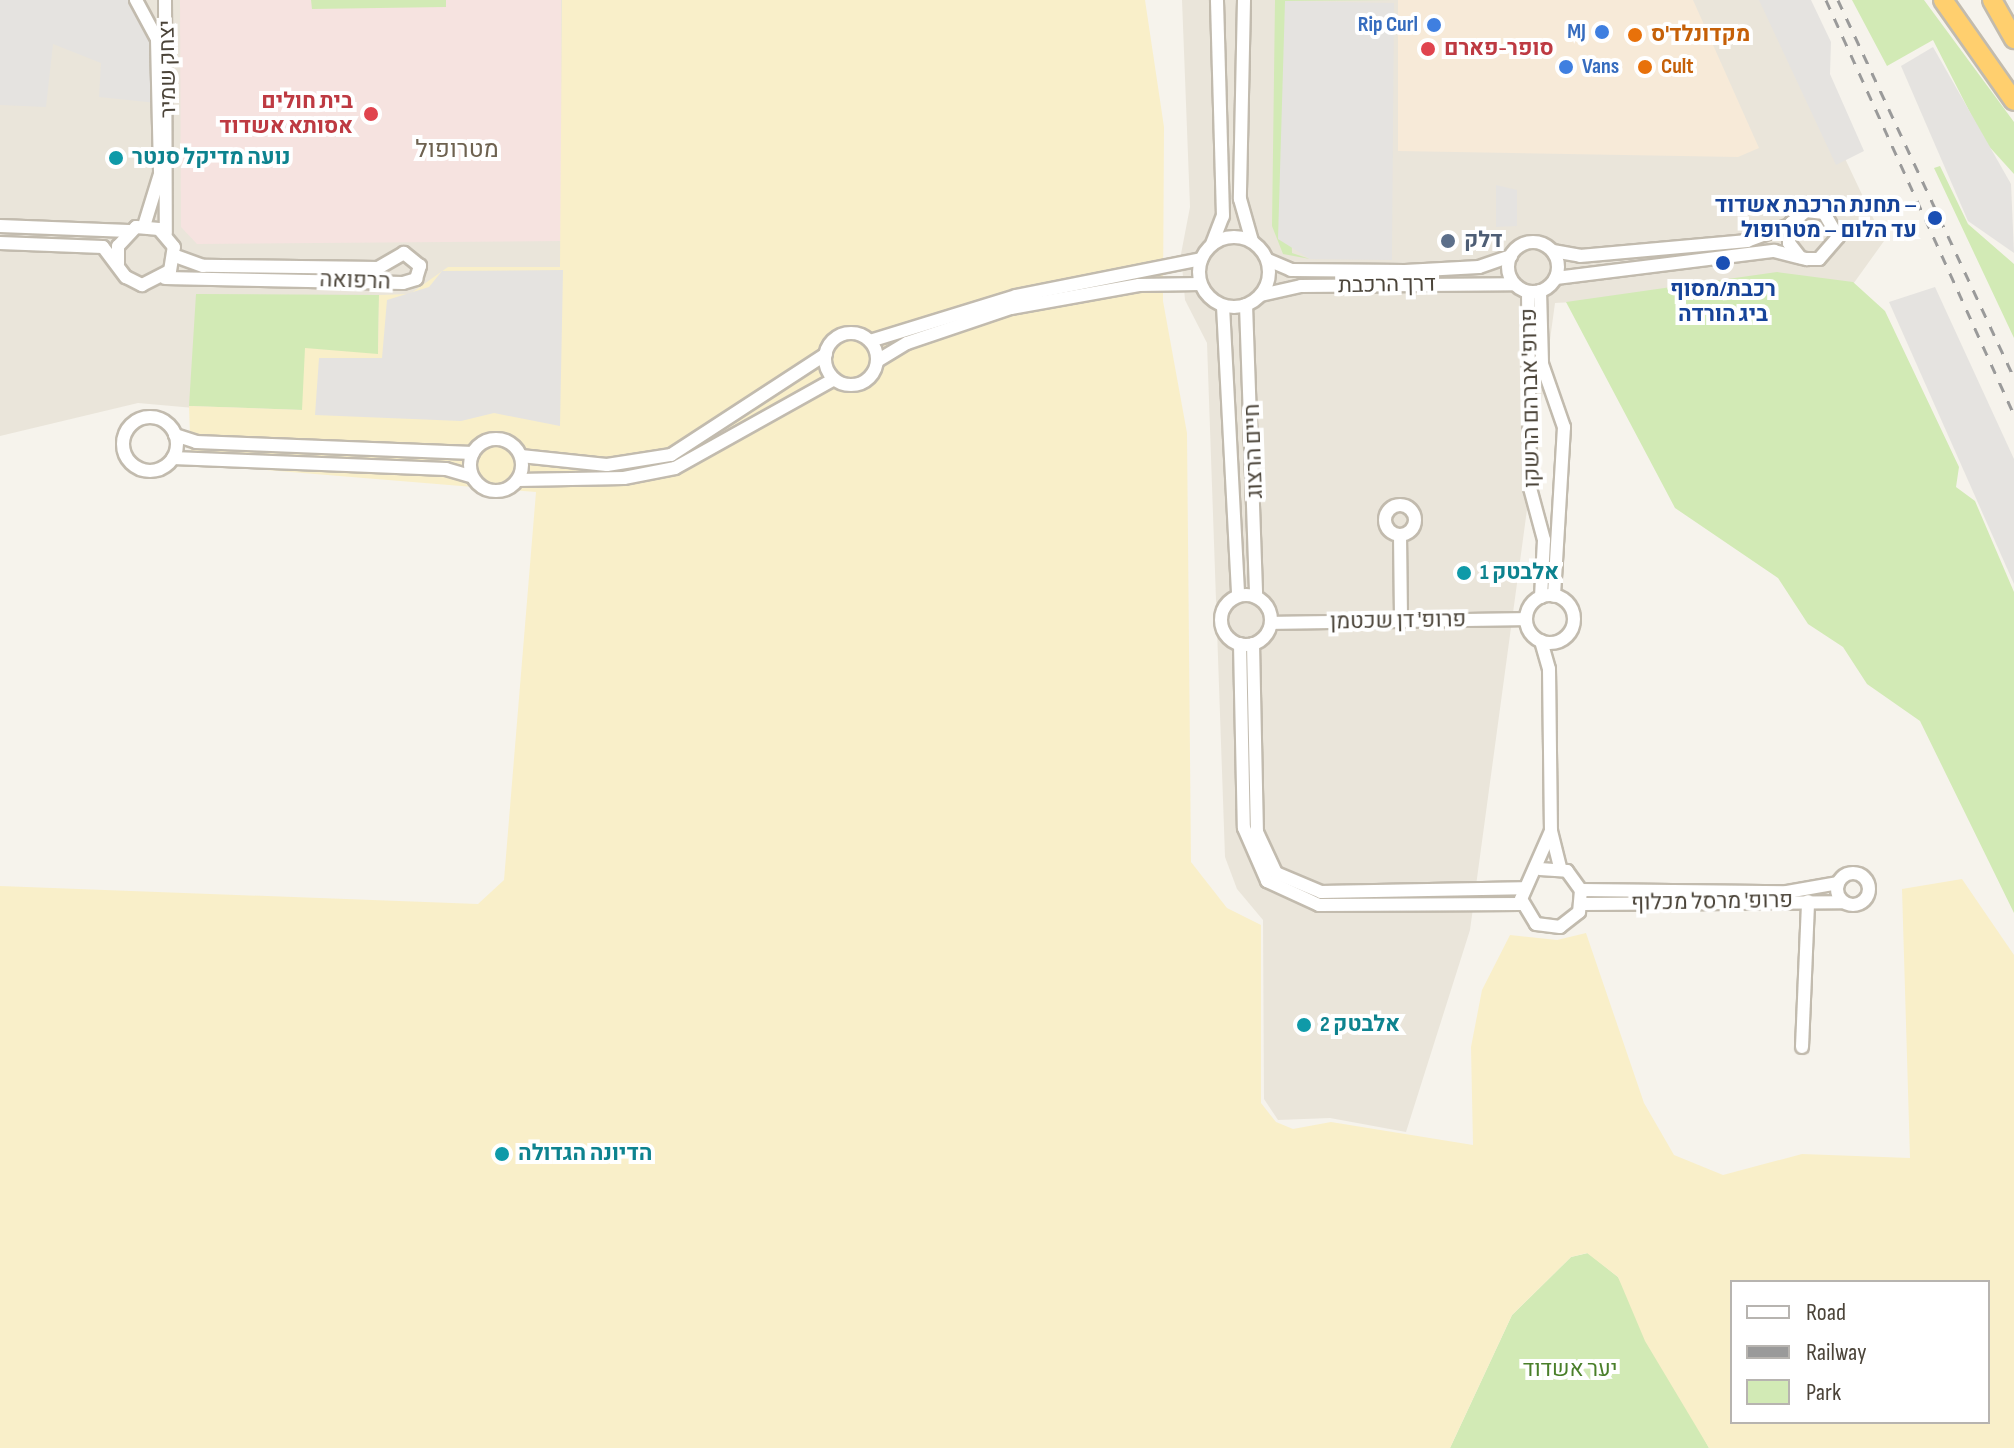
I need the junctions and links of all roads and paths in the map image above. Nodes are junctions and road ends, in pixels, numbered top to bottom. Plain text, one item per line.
1 (136, 0) edge
2 (165, 0) edge
3 (1217, 0) edge
4 (1244, 0) edge
5 (1943, 0) edge
6 (1992, 0) edge
7 (2014, 39) edge
8 (2014, 101) edge
9 (1790, 225) junction
10 (0, 226) edge
11 (144, 226) junction
12 (129, 231) junction
13 (166, 233) junction
14 (1252, 241) junction
15 (0, 243) edge
16 (1212, 244) junction
17 (1553, 251) junction
18 (175, 256) junction
19 (1511, 256) junction
20 (1800, 257) junction
21 (1201, 259) junction
22 (1268, 260) junction
23 (118, 264) junction
24 (165, 278) junction
25 (1556, 278) junction
26 (1200, 284) junction
27 (1514, 284) junction
28 (1534, 292) junction
29 (1261, 295) junction
30 (1246, 305) junction
31 (1223, 306) junction
32 (870, 341) junction
33 (826, 354) junction
34 (877, 361) junction
35 (834, 379) junction
36 (175, 435) junction
37 (473, 453) junction
38 (521, 456) junction
39 (173, 458) junction
40 (471, 476) junction
41 (518, 480) junction
42 (1400, 535) dead end
43 (1238, 596) junction
44 (1256, 597) junction
45 (1548, 597) junction
46 (1526, 619) junction
47 (1401, 620) junction
48 (1271, 623) junction
49 (1541, 641) junction
50 (1558, 642) junction
51 (1247, 644) junction
52 (1549, 669) junction
53 (1551, 831) junction
54 (1560, 868) junction
55 (1540, 869) junction
56 (1271, 877) junction
57 (1838, 883) junction
58 (1522, 888) junction
59 (1582, 897) junction
60 (1808, 901) junction
61 (1843, 902) junction
62 (1521, 904) junction
63 (1802, 1047) dead end

1 - 11 street, יצחק שמיר
2 - 13 street, יצחק שמיר
3 - 16 street
4 - 14 street
5 - 8 highway
6 - 7 highway
9 - 17 street
9 - 20 street
9 - 20 street
10 - 12 street
11 - 12 street
11 - 13 street
12 - 23 street
13 - 18 street
14 - 16 street
14 - 22 street
15 - 23 street
16 - 21 street
17 - 19 street
17 - 25 street
18 - 24 street
18 - 24 street, הרפואה
19 - 22 street, דרך הרכבת
19 - 27 street
20 - 25 street
21 - 26 street
21 - 32 street
22 - 29 street
23 - 24 street
25 - 28 street
26 - 31 street
26 - 34 street
27 - 28 street
27 - 29 street, דרך הרכבת
28 - 45 street, פרופ' אברהם הרשקו
28 - 45 street, פרופ' אברהם הרשקו
29 - 30 street
30 - 31 street
30 - 44 street, חיים הרצוג
31 - 43 street, חיים הרצוג
32 - 33 street
32 - 34 street
33 - 35 street
33 - 38 street
34 - 35 street
35 - 41 street
36 - 37 street
36 - 39 street
36 - 39 street
37 - 38 street
37 - 40 street
38 - 41 street
39 - 40 street
40 - 41 street
42 - 47 street
43 - 44 street
43 - 51 street
44 - 48 street
45 - 46 street
45 - 50 street
46 - 47 street, פרופ' דן שכטמן
46 - 49 street
47 - 48 street, פרופ' דן שכטמן
48 - 51 street
49 - 50 street
49 - 52 street
50 - 52 street
51 - 56 street
52 - 53 street
53 - 54 street
53 - 55 street
54 - 55 street
54 - 59 street
55 - 58 street
56 - 58 street
56 - 62 street
57 - 59 street, פרופ' מרסל מכלוף
57 - 61 street
57 - 61 street
58 - 62 street
59 - 60 street, פרופ' מרסל מכלוף
59 - 62 street
60 - 61 street, פרופ' מרסל מכלוף
60 - 63 street

